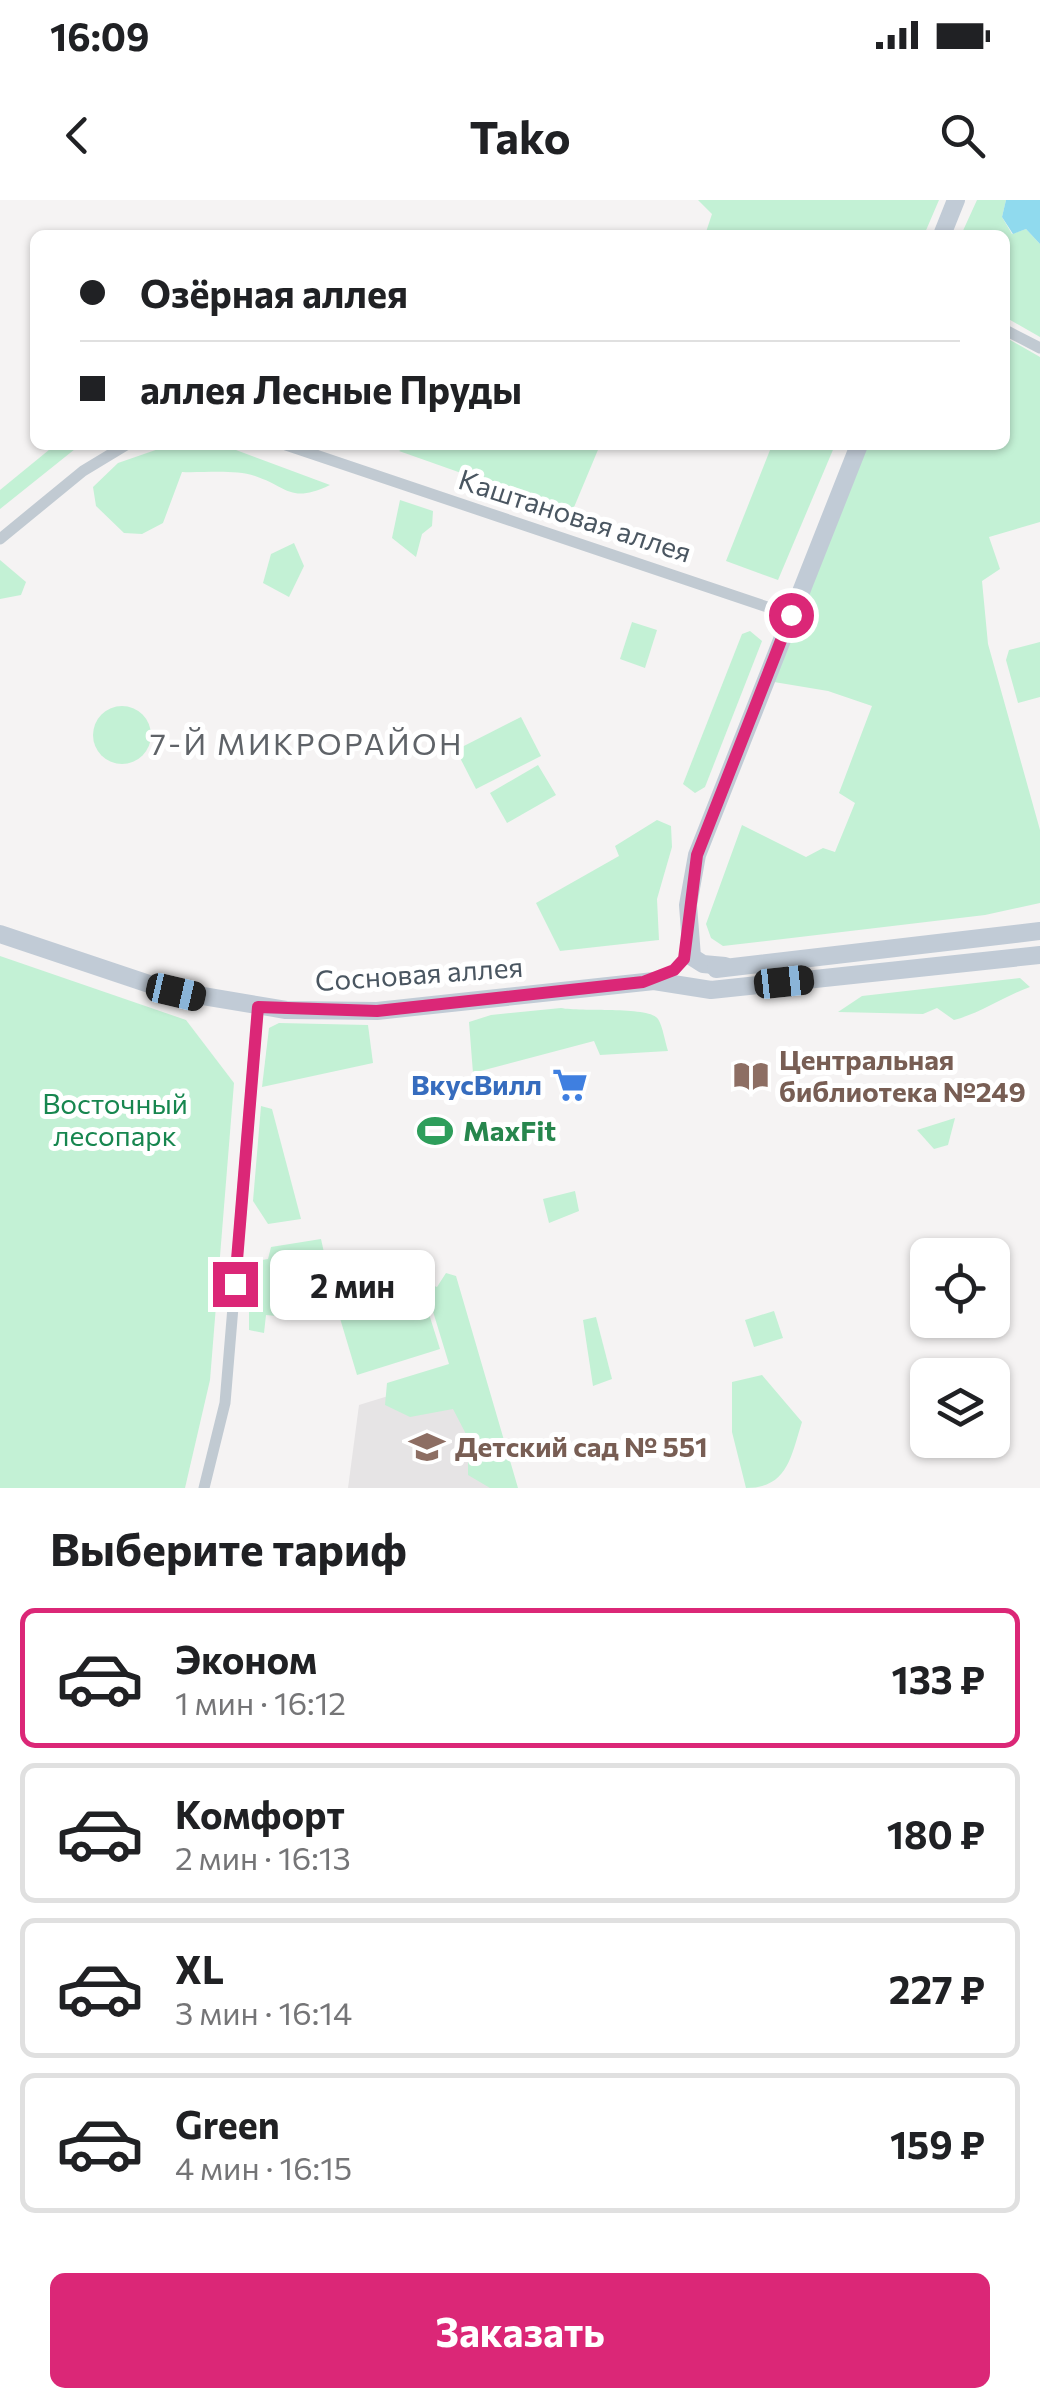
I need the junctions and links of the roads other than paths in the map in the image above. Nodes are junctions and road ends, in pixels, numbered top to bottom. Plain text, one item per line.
1 (956, 200) edge
2 (944, 230) edge
3 (1010, 333) edge
4 (1040, 348) edge
5 (118, 450) edge
6 (301, 450) edge
7 (856, 450) edge
8 (0, 539) edge
9 (791, 615) junction
10 (1040, 932) edge
11 (0, 934) edge
12 (689, 943) junction
13 (1040, 955) edge
14 (725, 966) junction
15 (667, 978) junction
16 (258, 1007) junction
17 (204, 1488) edge

1 - 2 main road
3 - 4 street
5 - 8 street
6 - 9 street, Каштановая аллея
7 - 9 main road
9 - 12 main road
10 - 14 main road, Сосновая аллея
11 - 16 main road, Сосновая аллея
12 - 14 main road
12 - 15 main road
13 - 15 main road, Сосновая аллея
14 - 15 main road, Сосновая аллея
15 - 16 main road, Сосновая аллея
16 - 17 street

